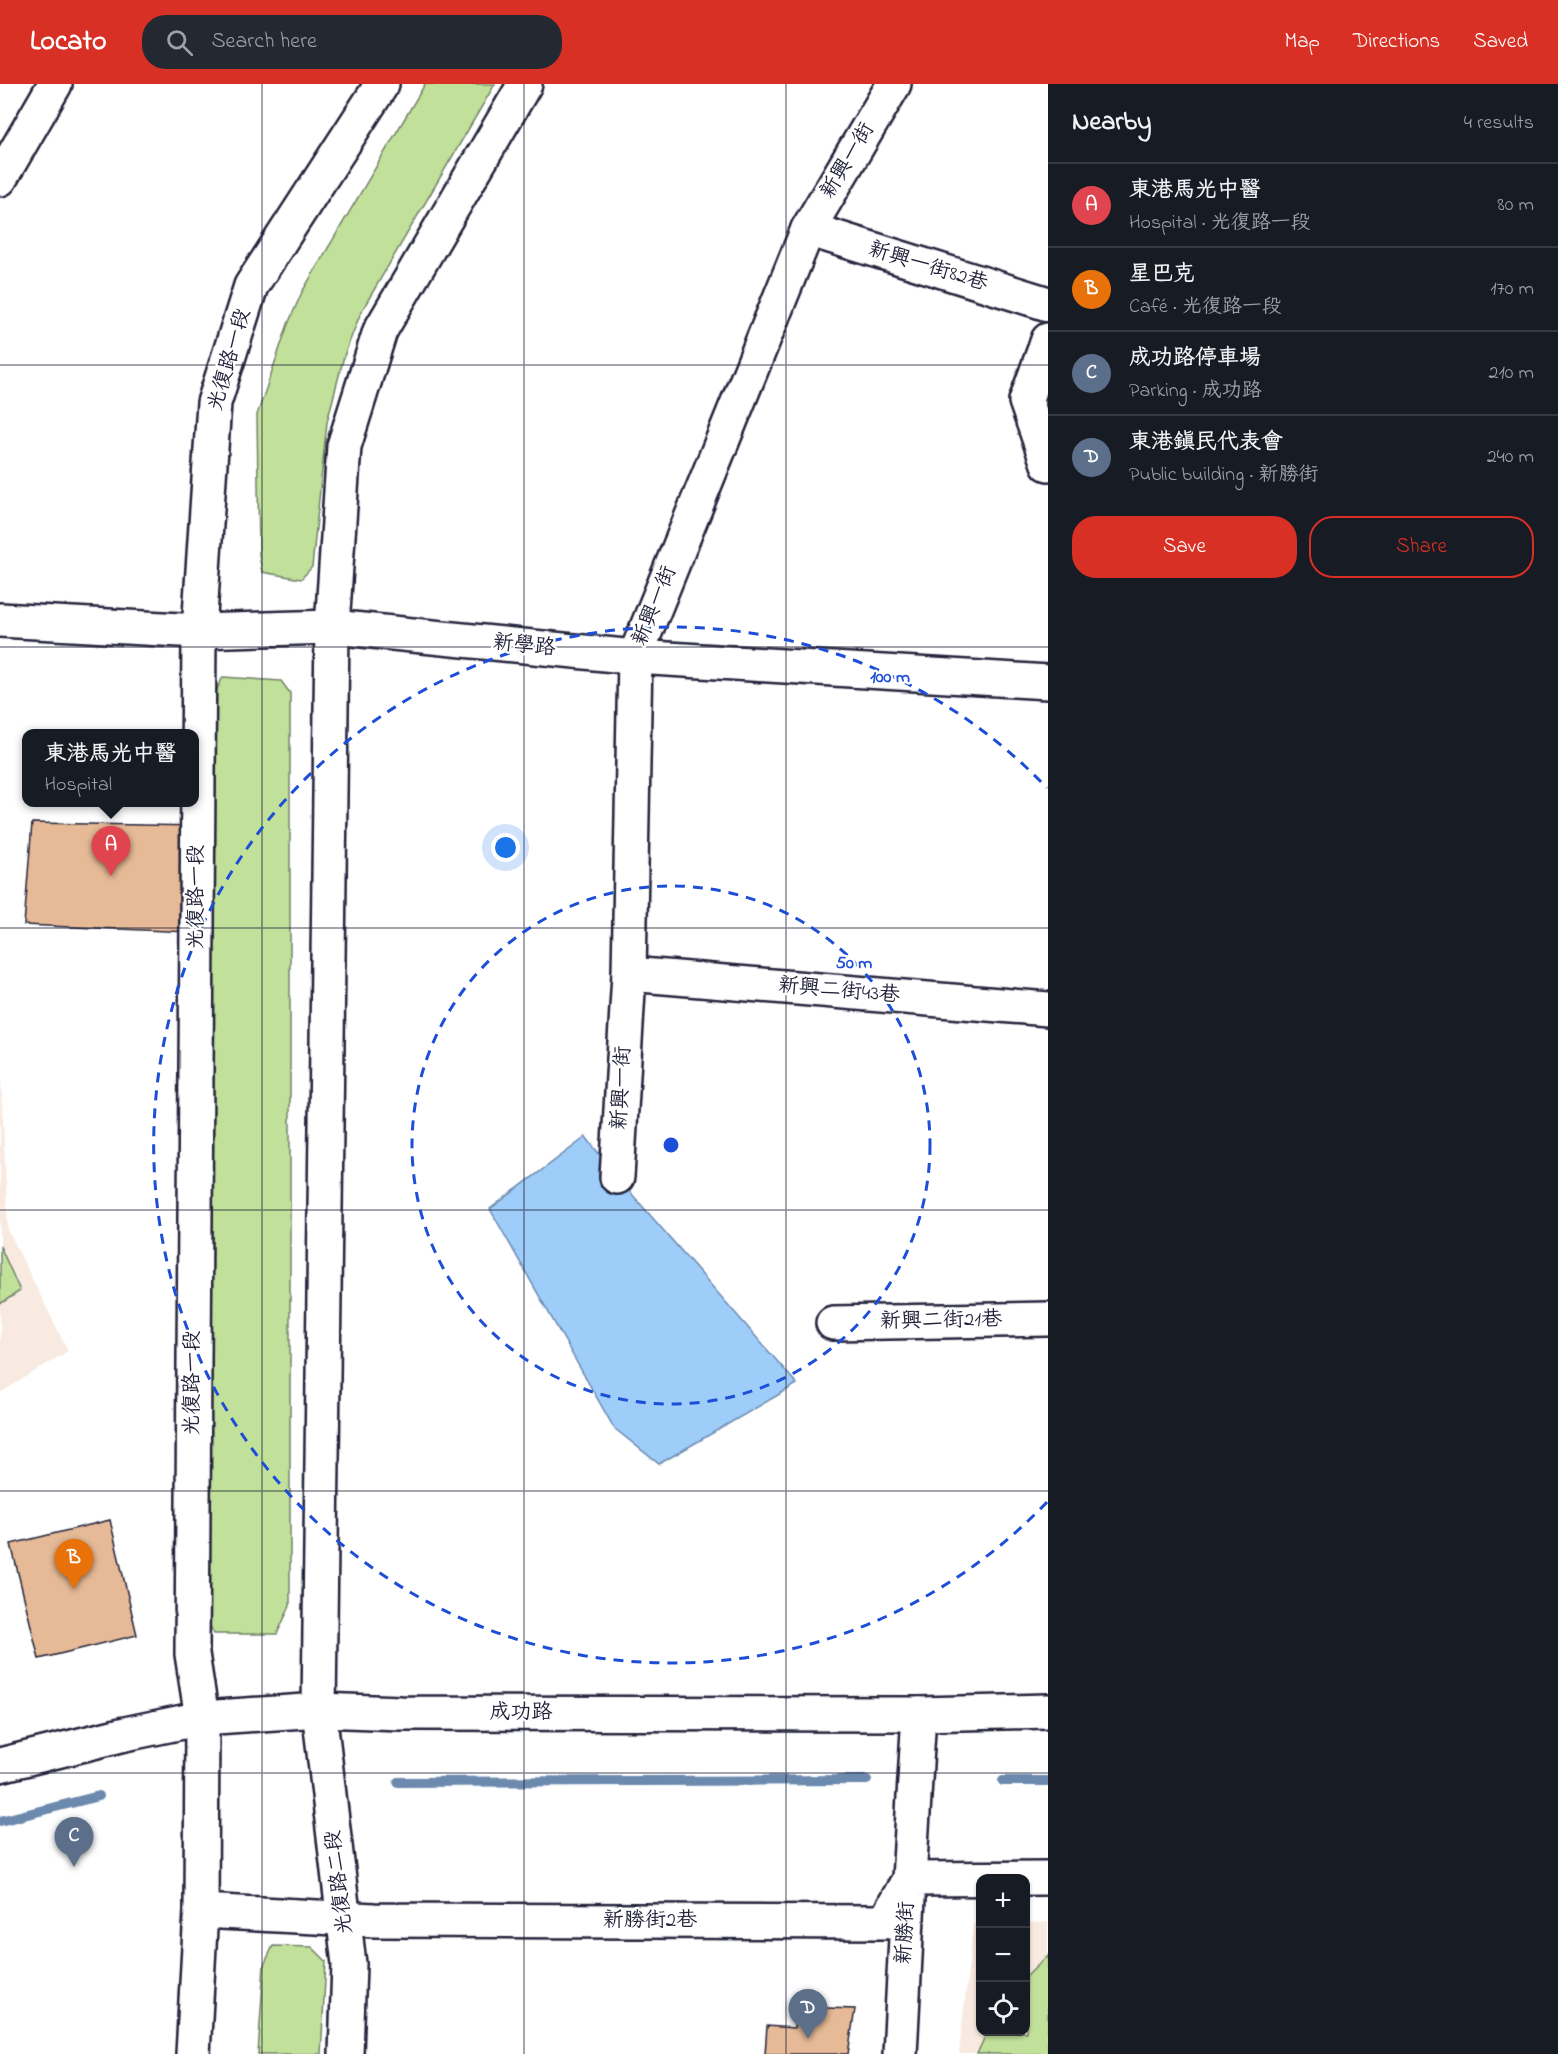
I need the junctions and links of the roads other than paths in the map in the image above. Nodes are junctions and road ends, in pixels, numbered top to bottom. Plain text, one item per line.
1 (55, 84) edge
2 (382, 84) edge
3 (525, 84) edge
4 (894, 84) edge
5 (0, 179) edge
6 (808, 229) junction
7 (1048, 304) edge
8 (1048, 340) edge
9 (1048, 464) edge
10 (0, 620) edge
11 (332, 627) junction
12 (199, 631) junction
13 (634, 657) junction
14 (1048, 682) edge
15 (198, 729) edge
16 (198, 807) edge
17 (629, 974) junction
18 (1048, 1009) edge
19 (617, 1177) dead end
20 (1048, 1319) edge
21 (833, 1323) dead end
22 (1048, 1690) edge
23 (319, 1710) junction
24 (1048, 1711) edge
25 (919, 1714) junction
26 (202, 1718) junction
27 (0, 1765) edge
28 (1048, 1878) edge
29 (909, 1879) junction
30 (201, 1911) junction
31 (344, 1918) junction
32 (193, 2054) edge
33 (346, 2054) edge
34 (900, 2054) edge

1 - 5 street
2 - 12 street, 光復路一段
3 - 11 street
4 - 6 street, 新興一街
6 - 7 street, 新興一街82巷
6 - 13 street, 新興一街
8 - 9 street
10 - 12 street, 新學路
11 - 12 street, 新學路
11 - 13 street, 新學路
11 - 23 street
12 - 15 street, 光復路一段
13 - 14 street, 新學路
13 - 17 street, 新興一街
16 - 26 street, 光復路一段
17 - 18 street, 新興二街43巷
17 - 19 street, 新興一街
20 - 21 street, 新興二街21巷
22 - 24 street
23 - 25 street, 成功路
23 - 26 street, 成功路
23 - 31 street, 光復路二段
24 - 25 street, 成功路
25 - 29 street, 新勝街2巷
26 - 27 street, 成功路
26 - 30 street
28 - 29 street, 新勝街
29 - 31 street, 新勝街2巷
29 - 34 street, 新勝街
30 - 31 street, 新勝街2巷
30 - 32 street
31 - 33 street, 光復路二段

